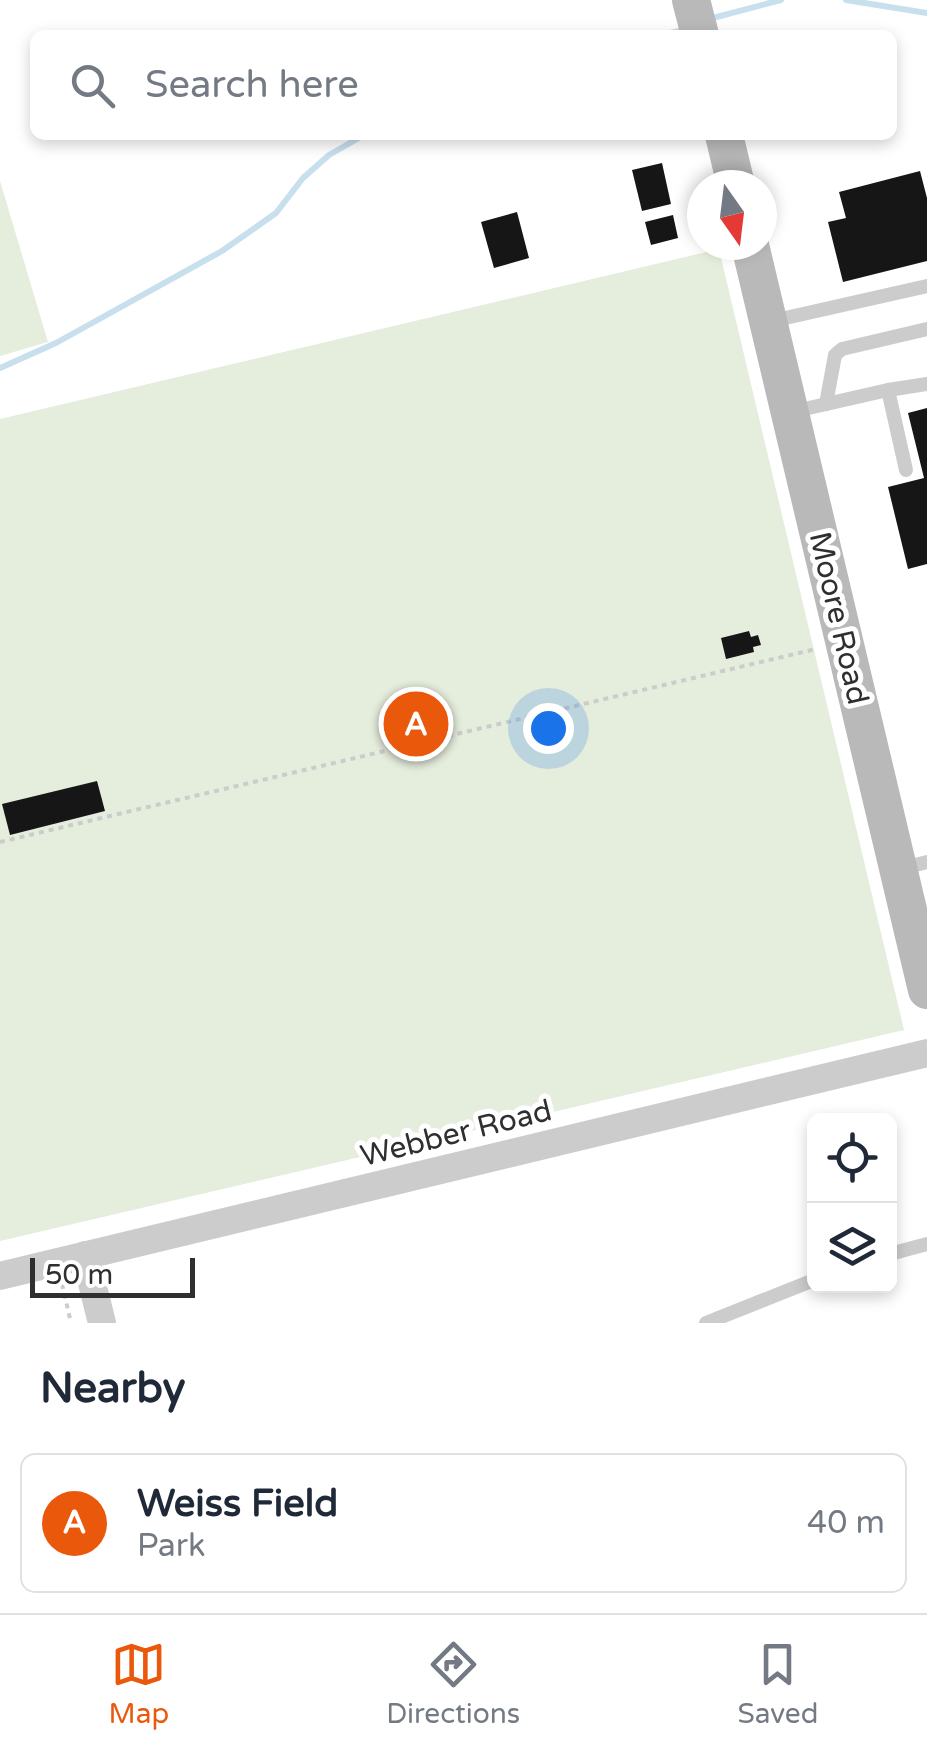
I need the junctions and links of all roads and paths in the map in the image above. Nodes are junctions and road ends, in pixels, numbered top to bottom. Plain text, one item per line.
1 (725, 140) edge
2 (732, 170) edge
3 (754, 260) edge
4 (927, 286) edge
5 (768, 321) junction
6 (927, 329) edge
7 (926, 383) edge
8 (888, 390) junction
9 (808, 408) junction
10 (906, 470) dead end
11 (845, 642) junction
12 (69, 826) junction
13 (72, 837) dead end
14 (0, 842) edge
15 (913, 865) edge
16 (922, 951) edge
17 (927, 990) edge
18 (927, 1053) edge
19 (927, 1244) edge
20 (897, 1252) edge
21 (85, 1255) junction
22 (57, 1262) junction
23 (0, 1276) edge
24 (807, 1283) edge
25 (71, 1323) edge
26 (102, 1323) edge
27 (706, 1323) edge

1 - 2 street
3 - 5 street, Moore Road
4 - 5 lane
5 - 9 street, Moore Road
6 - 9 lane
7 - 8 lane
8 - 9 lane
8 - 10 lane
9 - 11 street, Moore Road
11 - 12 path
11 - 15 street, Moore Road
12 - 13 path
12 - 14 path
15 - 16 street, Moore Road
16 - 17 street, Moore Road
18 - 21 street, Webber Road
19 - 20 lane
21 - 22 street, Webber Road
21 - 26 street
22 - 23 street, Webber Road
22 - 25 path
24 - 27 lane

